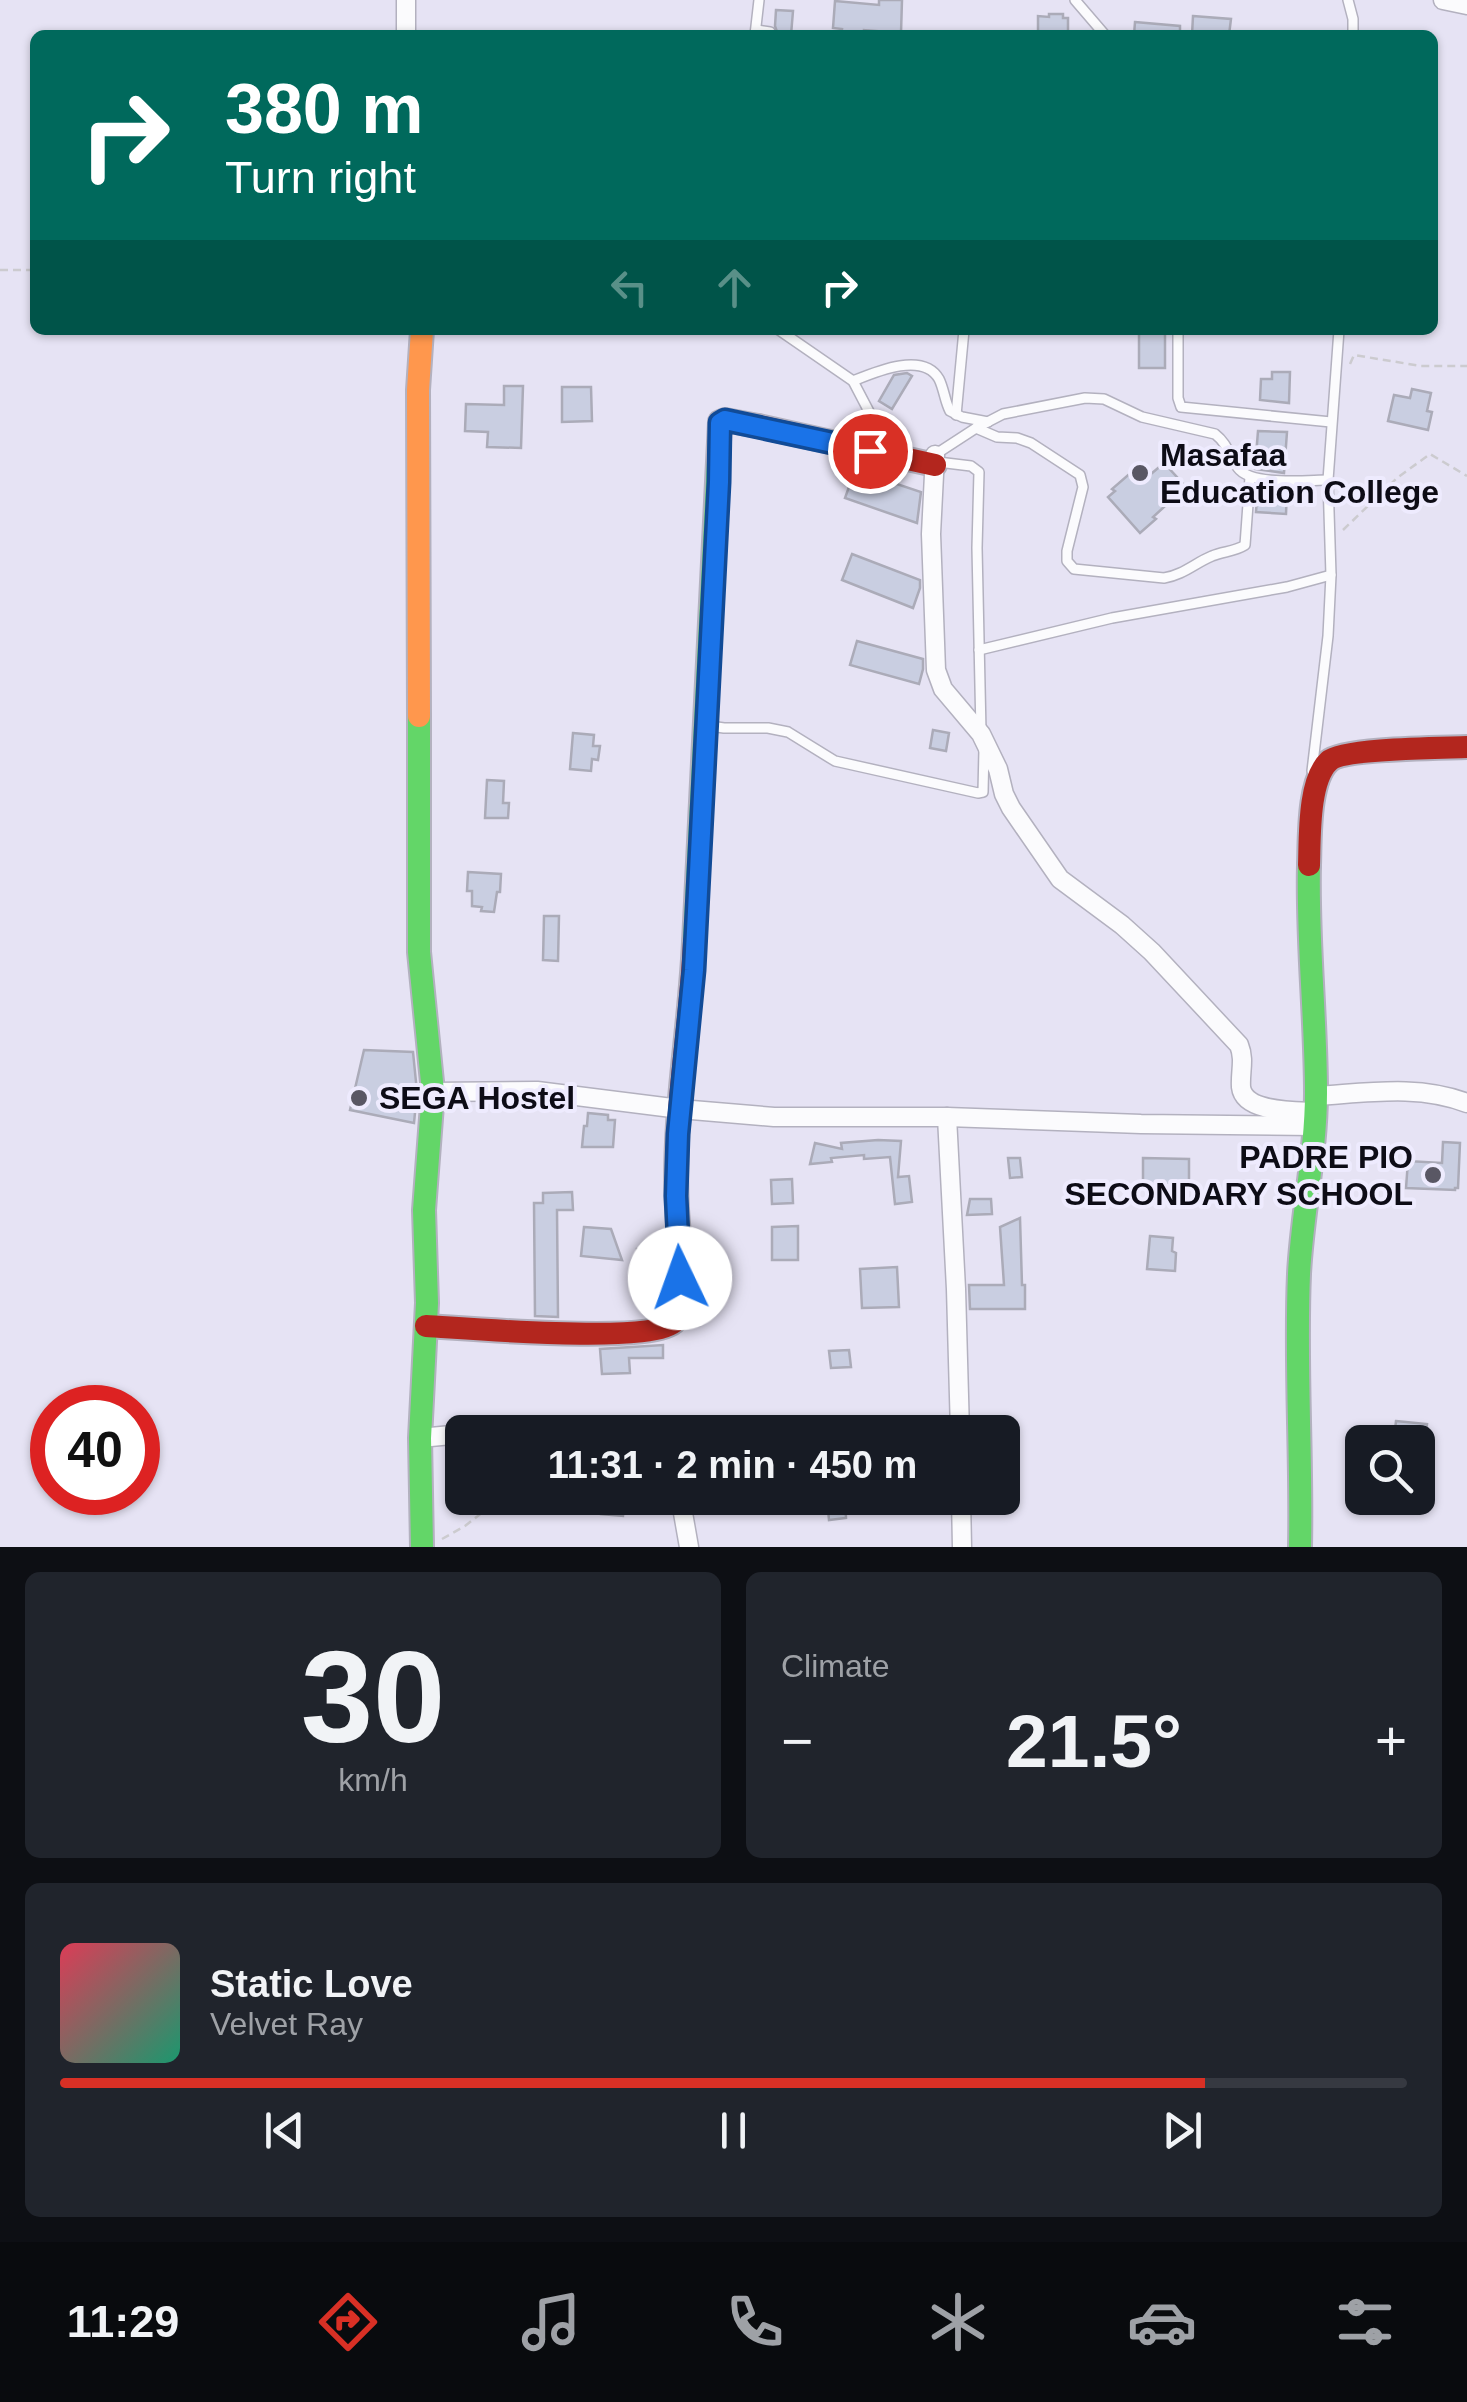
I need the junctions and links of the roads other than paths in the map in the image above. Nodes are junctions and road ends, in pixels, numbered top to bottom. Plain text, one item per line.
1 (406, 0) edge
2 (759, 0) edge
3 (1076, 0) edge
4 (1348, 0) edge
5 (1443, 0) edge
6 (1467, 6) edge
7 (406, 30) edge
8 (756, 30) edge
9 (1101, 30) edge
10 (1353, 30) edge
11 (422, 335) edge
12 (786, 335) edge
13 (964, 335) edge
14 (1178, 335) edge
15 (1339, 335) edge
16 (853, 381) junction
17 (956, 415) junction
18 (988, 422) junction
19 (1331, 422) junction
20 (976, 428) junction
21 (935, 461) junction
22 (1250, 477) junction
23 (1328, 480) junction
24 (1331, 576) junction
25 (979, 650) junction
26 (705, 725) junction
27 (982, 737) junction
28 (1467, 747) edge
29 (1311, 800) junction
30 (433, 1092) junction
31 (1467, 1103) edge
32 (680, 1109) junction
33 (1315, 1111) junction
34 (947, 1118) junction
35 (426, 1326) junction
36 (960, 1415) edge
37 (445, 1436) edge
38 (420, 1438) junction
39 (684, 1515) edge
40 (961, 1515) edge
41 (431, 1544) edge
42 (689, 1547) edge
43 (962, 1547) edge
44 (1300, 1547) edge

1 - 7 street
2 - 8 lane
3 - 9 lane
4 - 10 lane
5 - 6 street
11 - 30 street
12 - 16 lane
13 - 17 lane
14 - 19 lane
15 - 19 lane
16 - 17 lane
16 - 21 lane
17 - 18 lane
18 - 20 lane
18 - 22 lane
19 - 23 lane
20 - 21 lane
20 - 22 lane
21 - 25 lane
21 - 26 street
21 - 27 street
22 - 23 lane
23 - 24 lane
24 - 25 lane
24 - 29 lane
25 - 27 lane
26 - 27 lane
26 - 32 street
27 - 33 street
28 - 29 street
29 - 33 street
30 - 32 street
30 - 35 street
31 - 33 street
32 - 34 street
32 - 35 street
33 - 34 street
33 - 44 street
34 - 36 street
35 - 38 street
37 - 38 street
38 - 41 street
39 - 42 street
40 - 43 street

